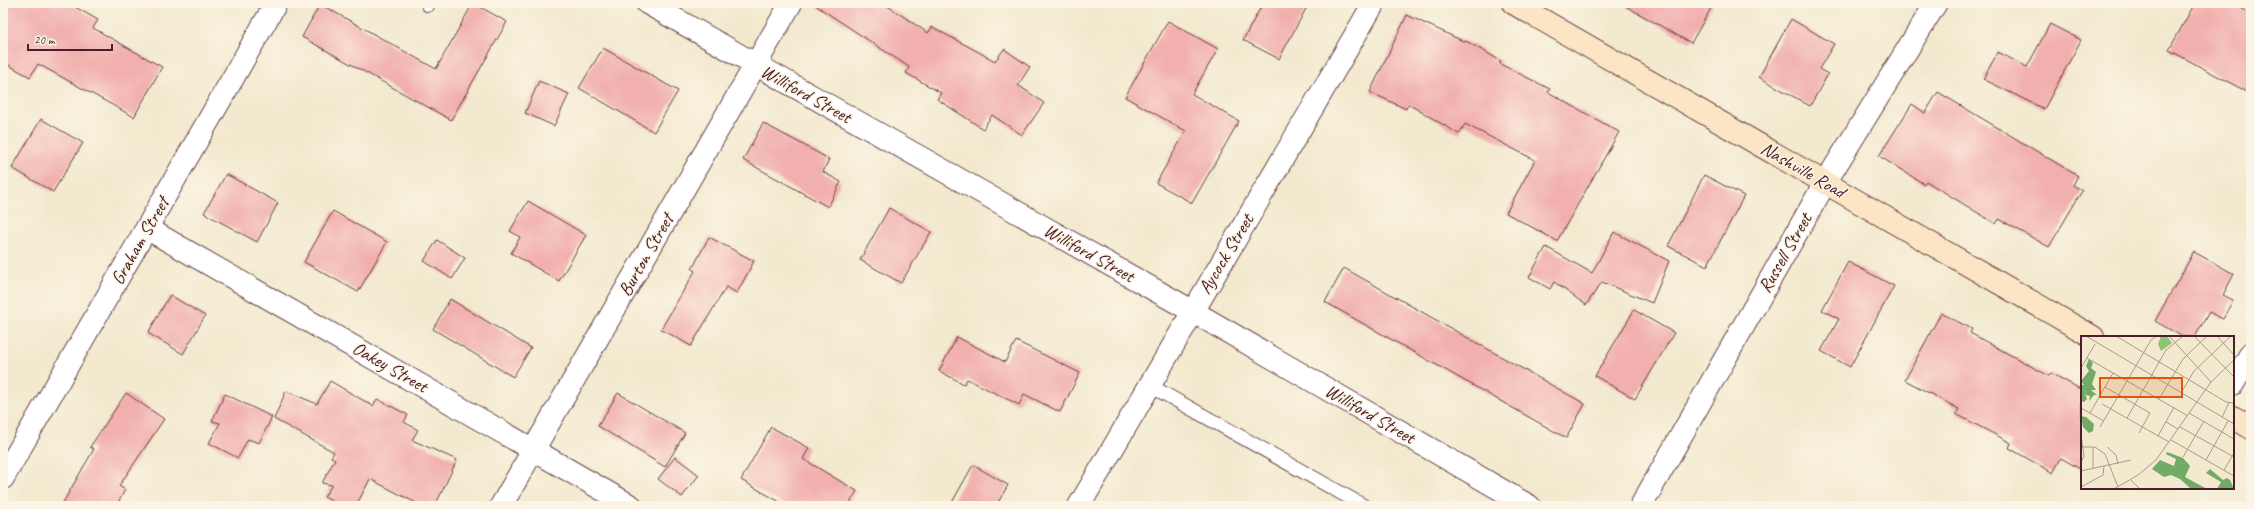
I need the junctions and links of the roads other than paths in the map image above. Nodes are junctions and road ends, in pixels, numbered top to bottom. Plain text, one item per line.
1 (276, 3) edge
2 (647, 3) edge
3 (791, 3) edge
4 (1374, 3) edge
5 (1513, 3) edge
6 (1936, 3) edge
7 (756, 65) junction
8 (1825, 183) junction
9 (148, 228) junction
10 (1192, 311) junction
11 (2091, 336) edge
12 (2251, 353) edge
13 (2234, 382) edge
14 (1149, 385) junction
15 (2234, 418) edge
16 (2251, 428) edge
17 (534, 450) junction
18 (3, 478) edge
19 (501, 506) edge
20 (631, 506) edge
21 (1079, 506) edge
22 (1364, 506) edge
23 (1529, 506) edge
24 (1641, 506) edge

1 - 9 street, Graham Street
2 - 7 street, Williford Street
3 - 7 street, Burton Street
4 - 10 street, Aycock Street
5 - 8 main road, Nashville Road
6 - 8 street, Russell Street
7 - 10 street, Williford Street
7 - 17 street, Burton Street
8 - 11 main road, Nashville Road
8 - 24 street, Russell Street
9 - 17 street, Oakey Street
9 - 18 street, Graham Street
10 - 14 street, Aycock Street
10 - 23 street, Williford Street
12 - 13 street
14 - 21 street, Aycock Street
14 - 22 lane
15 - 16 main road
17 - 19 street, Burton Street
17 - 20 street, Oakey Street

